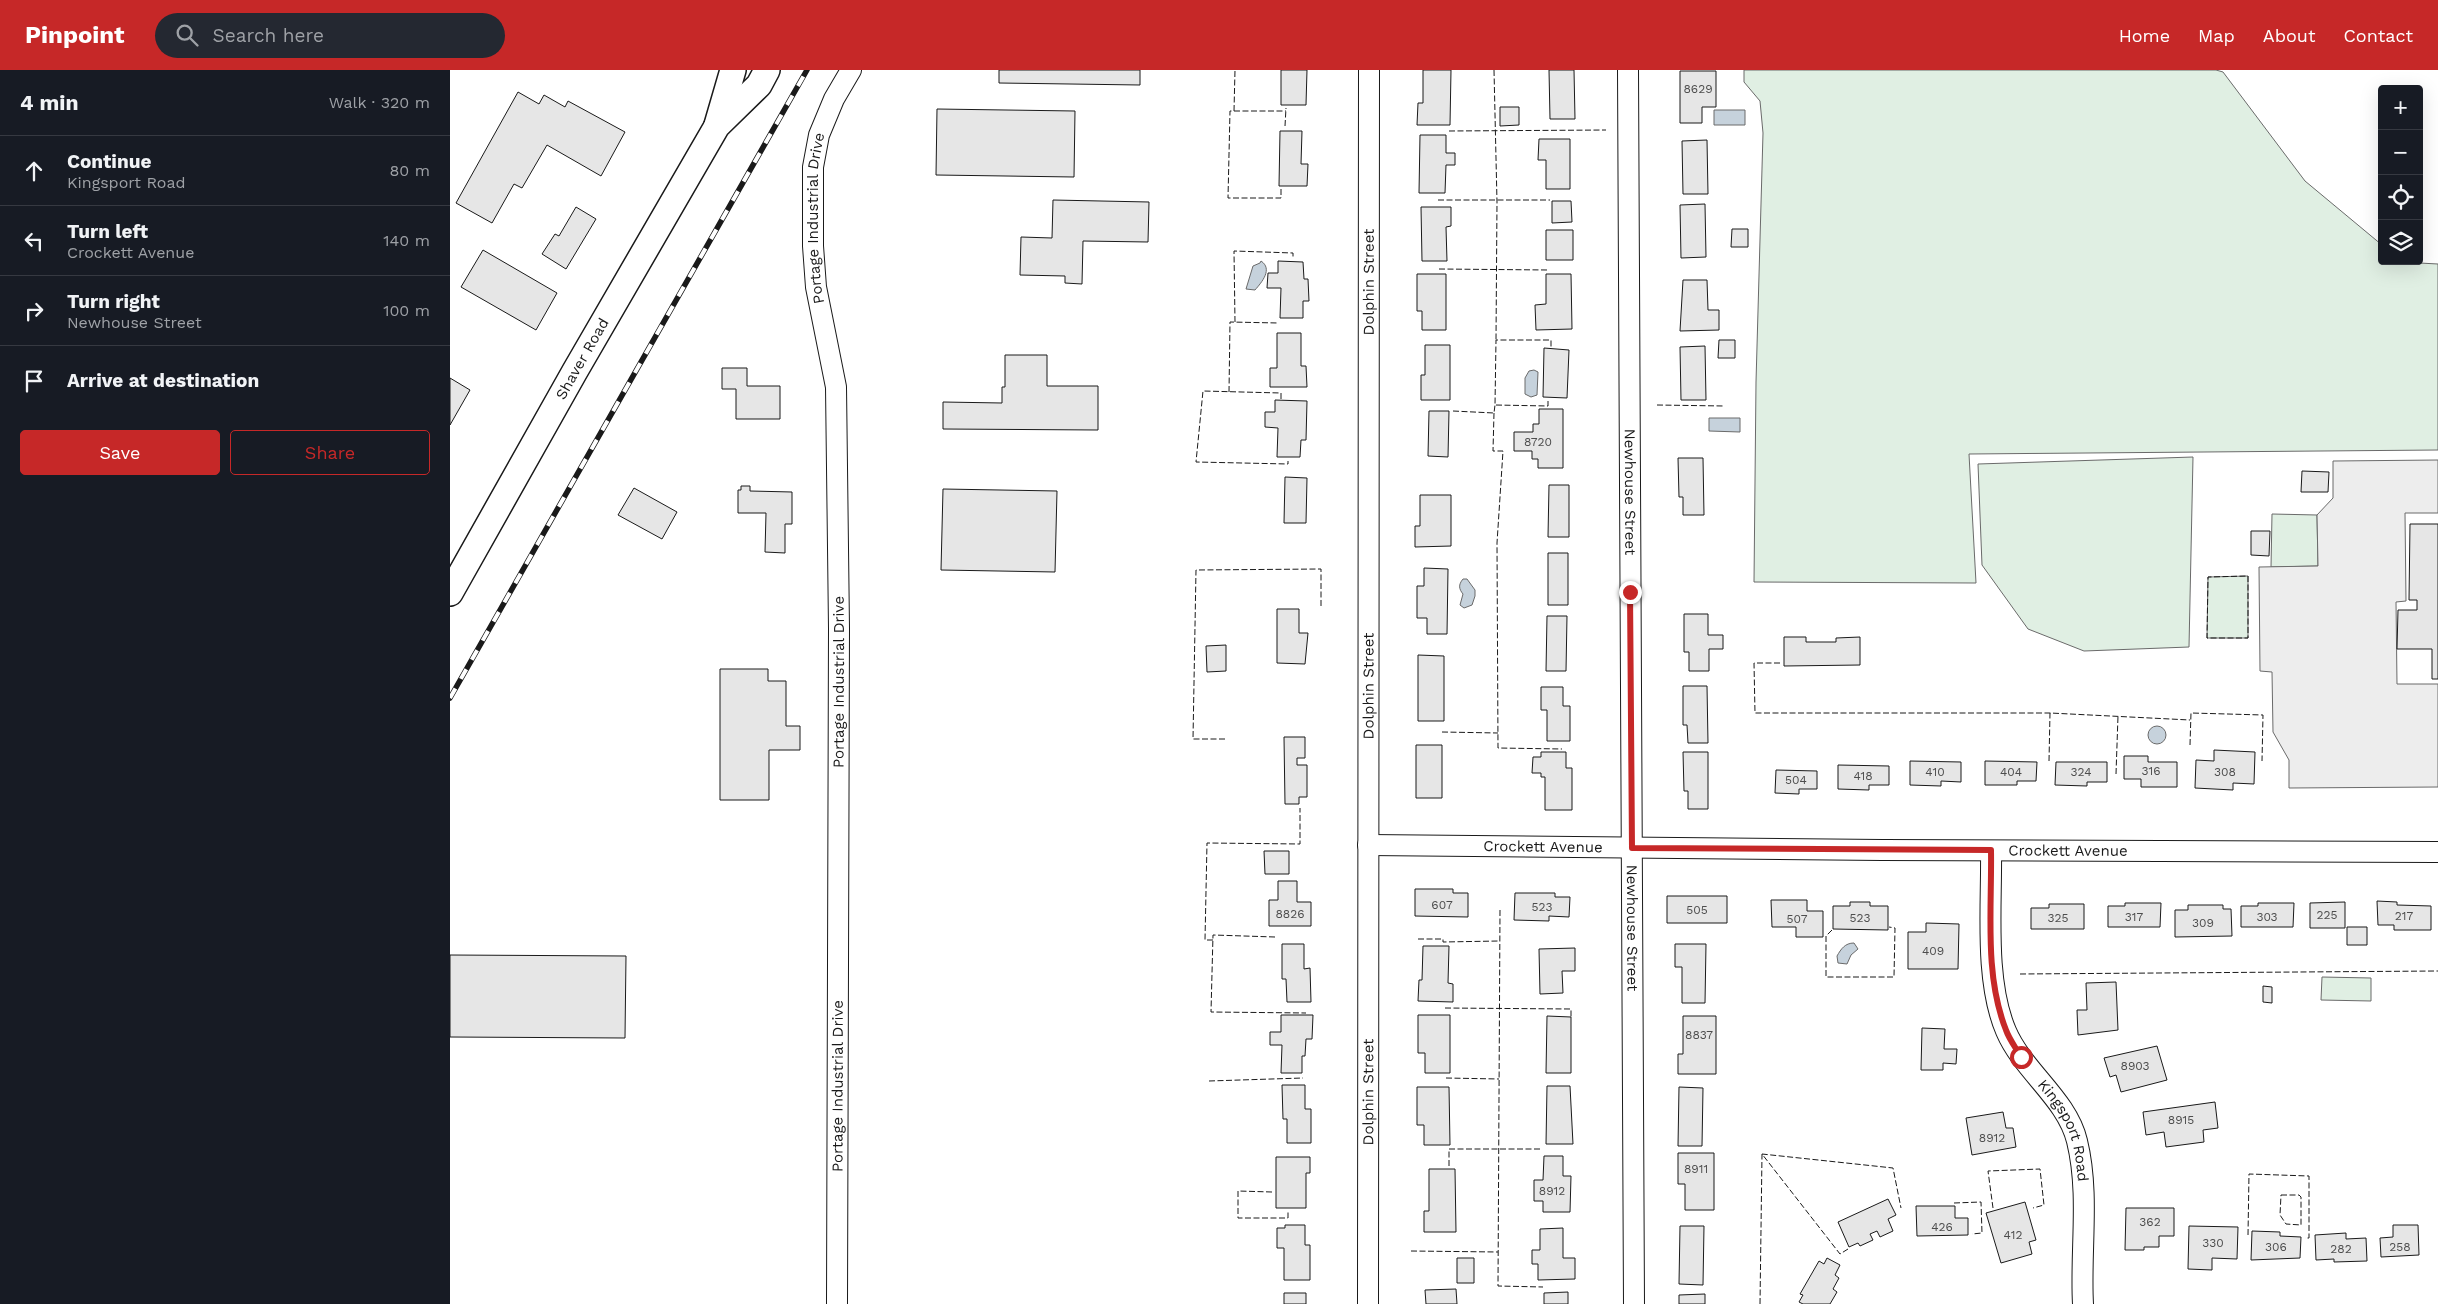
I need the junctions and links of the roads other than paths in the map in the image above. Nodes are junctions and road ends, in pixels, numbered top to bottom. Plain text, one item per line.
1 (733, 70) edge
2 (767, 70) edge
3 (851, 70) edge
4 (1369, 70) edge
5 (1628, 70) edge
6 (717, 126) junction
7 (450, 593) edge
8 (1368, 845) junction
9 (1632, 848) junction
10 (1991, 850) junction
11 (2438, 852) edge
12 (837, 1304) edge
13 (1368, 1304) edge
14 (1634, 1304) edge
15 (2083, 1304) edge

1 - 6 main road, Shaver Road
2 - 6 main road, Shaver Road
3 - 12 street, Portage Industrial Drive
4 - 8 street, Dolphin Street
5 - 9 street, Newhouse Street
6 - 7 main road, Shaver Road
8 - 9 street, Crockett Avenue
8 - 13 street, Dolphin Street
9 - 10 street, Crockett Avenue
9 - 14 street, Newhouse Street
10 - 11 street, Crockett Avenue
10 - 15 street, Kingsport Road

